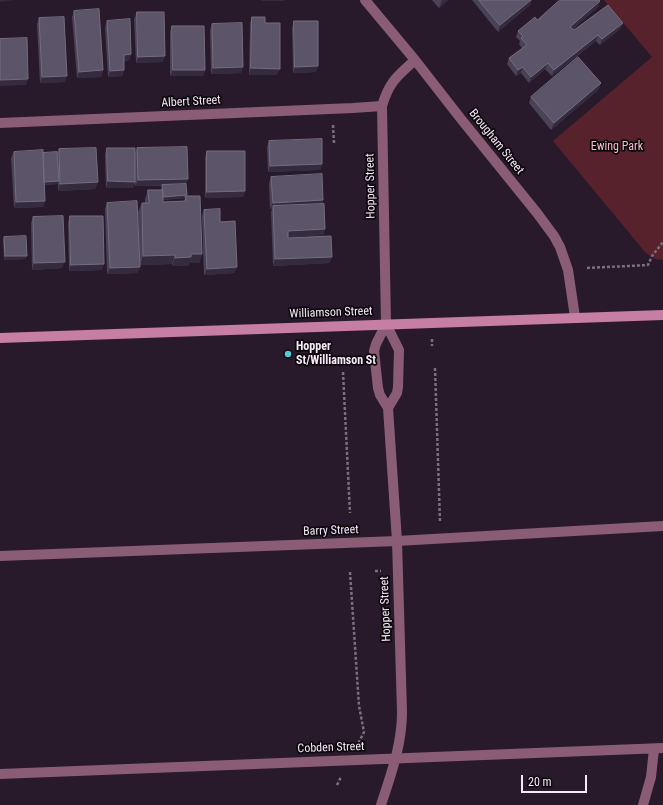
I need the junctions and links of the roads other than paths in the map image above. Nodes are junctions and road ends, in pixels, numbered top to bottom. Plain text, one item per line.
1 (365, 0) edge
2 (415, 60) junction
3 (382, 106) junction
4 (0, 123) edge
5 (663, 315) edge
6 (575, 317) junction
7 (386, 324) junction
8 (0, 338) edge
9 (388, 408) junction
10 (663, 526) edge
11 (397, 541) junction
12 (0, 556) edge
13 (659, 749) edge
14 (396, 758) junction
15 (0, 774) edge
16 (381, 805) edge
17 (643, 805) edge

1 - 2 street, Brougham Street
2 - 3 street, Hopper Street
2 - 6 street, Brougham Street
3 - 4 street, Albert Street
3 - 7 street, Hopper Street
5 - 6 street, Williamson Street
6 - 7 street, Williamson Street
7 - 8 street, Williamson Street
7 - 9 street, Hopper Street
7 - 9 street, Hopper Street
9 - 11 street, Hopper Street
10 - 11 street, Barry Street
11 - 12 street, Barry Street
11 - 14 street, Hopper Street
13 - 14 street, Cobden Street
13 - 17 street
14 - 15 street, Cobden Street
14 - 16 street, Hopper Street

